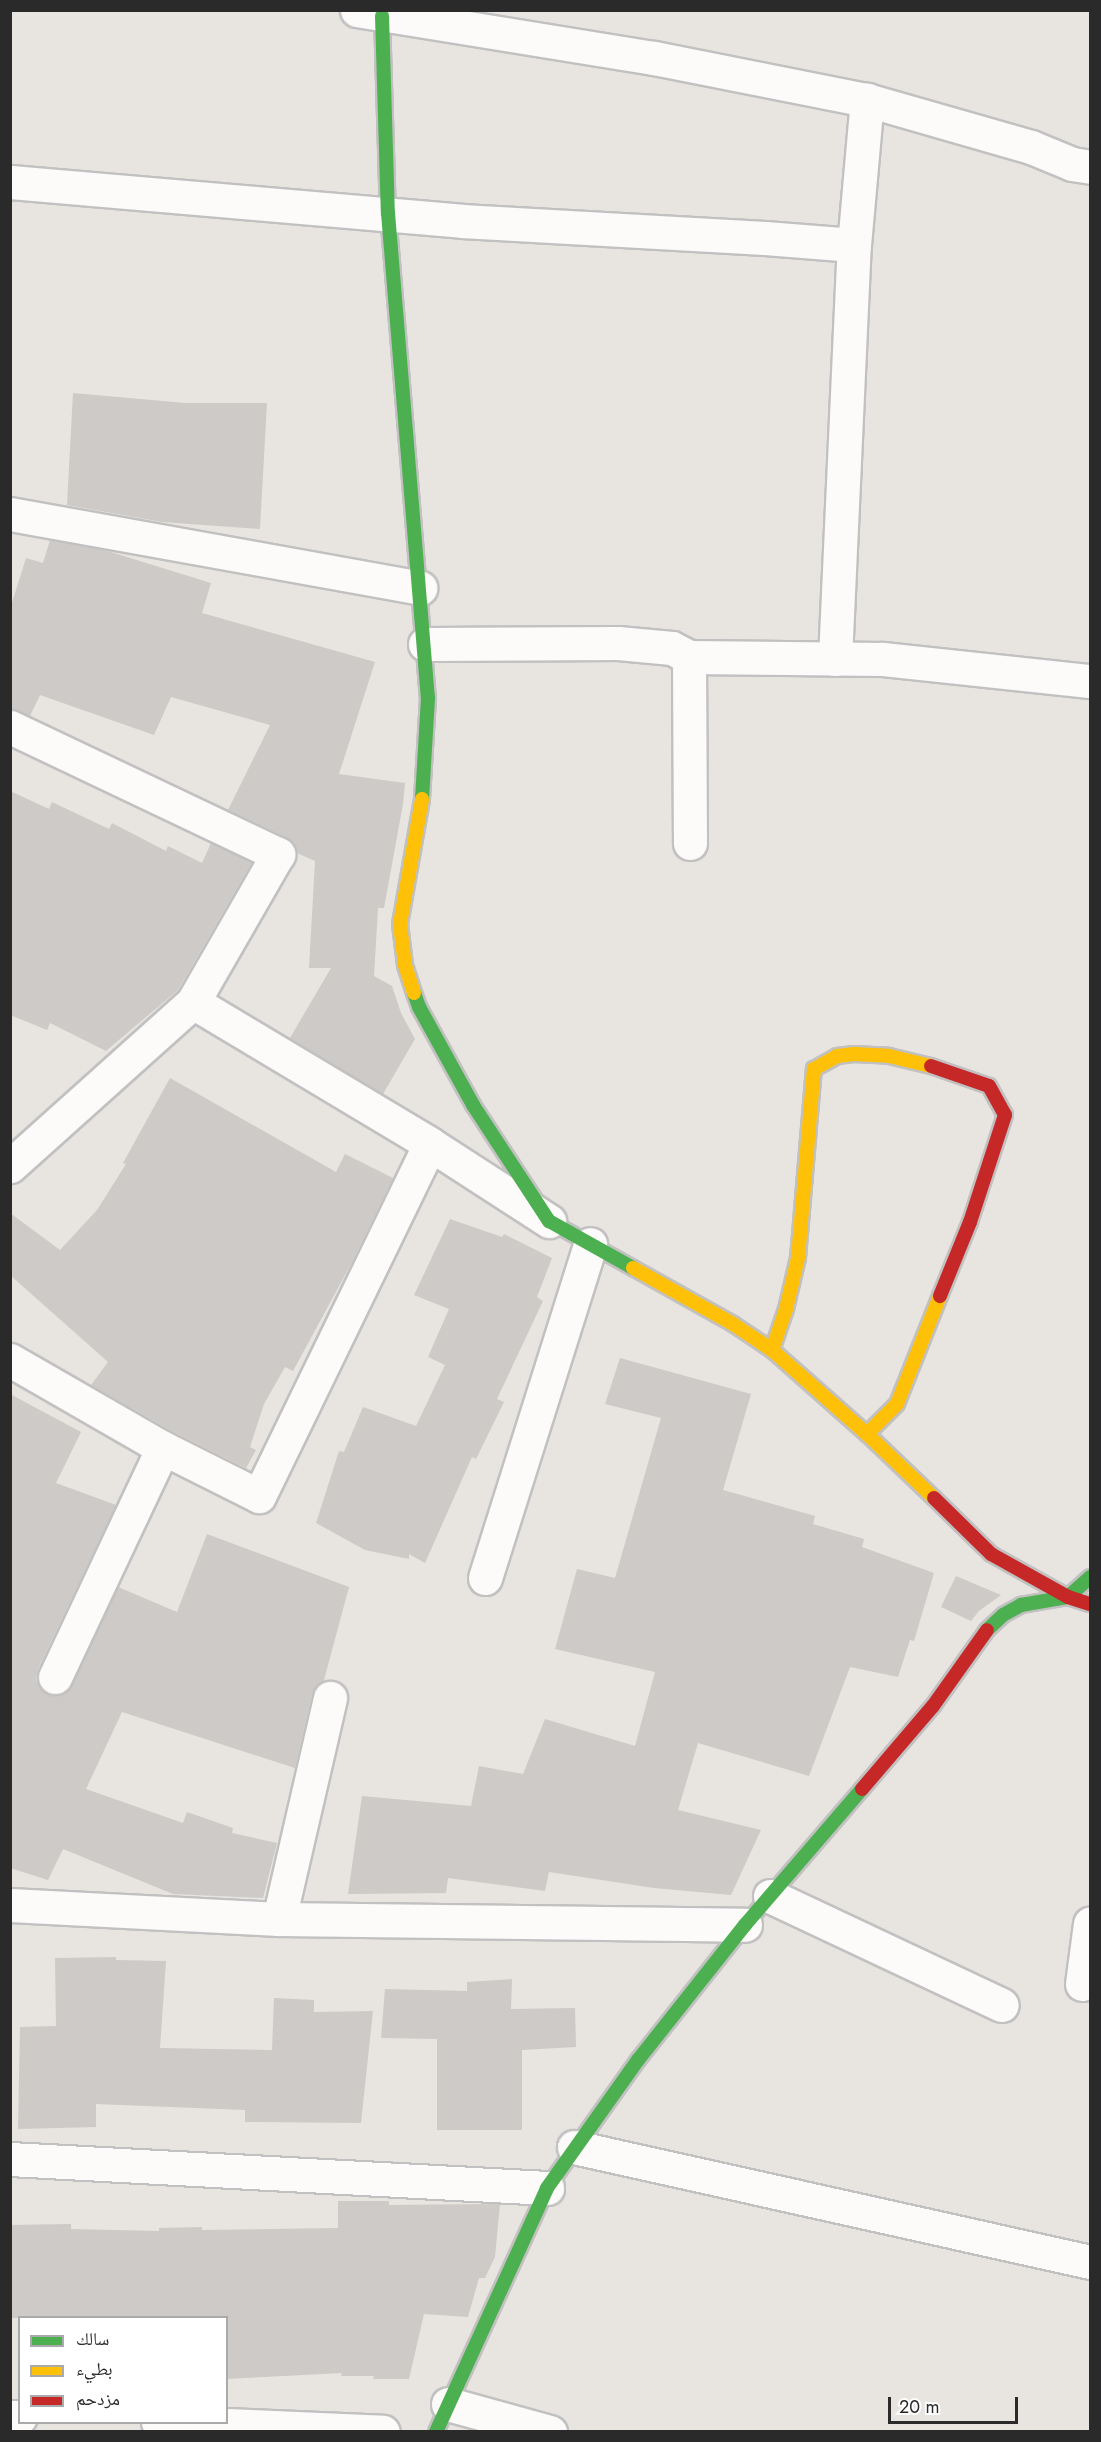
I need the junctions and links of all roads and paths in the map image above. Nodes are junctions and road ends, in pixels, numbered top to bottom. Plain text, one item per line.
1 (369, 13) edge
2 (457, 18) edge
3 (867, 100) junction
4 (1090, 167) edge
5 (10, 182) edge
6 (387, 213) junction
7 (854, 245) junction
8 (10, 514) edge
9 (420, 588) junction
10 (425, 644) junction
11 (689, 657) junction
12 (835, 658) junction
13 (1090, 681) edge
14 (10, 727) edge
15 (690, 843) dead end
16 (193, 1002) junction
17 (430, 1144) junction
18 (10, 1166) edge
19 (549, 1221) junction
20 (590, 1244) junction
21 (772, 1350) junction
22 (10, 1360) edge
23 (867, 1434) junction
24 (163, 1448) junction
25 (1090, 1577) edge
26 (485, 1578) dead end
27 (1068, 1597) junction
28 (1090, 1604) edge
29 (55, 1677) dead end
30 (330, 1698) dead end
31 (770, 1896) junction
32 (10, 1905) edge
33 (279, 1919) junction
34 (1090, 1923) edge
35 (745, 1925) junction
36 (1082, 1984) dead end
37 (1002, 2005) dead end
38 (574, 2147) junction
39 (10, 2159) edge
40 (548, 2188) junction
41 (1090, 2262) edge
42 (442, 2418) edge
43 (203, 2424) edge
44 (383, 2432) edge
45 (550, 2432) edge

1 - 2 street
1 - 6 street
2 - 3 street
3 - 4 street
3 - 7 street
5 - 6 street
6 - 7 street
6 - 9 street
7 - 12 street
8 - 9 street
9 - 10 street
10 - 11 street
10 - 19 street
11 - 12 street
11 - 15 street
12 - 13 street
14 - 16 street
16 - 17 street
16 - 18 street
17 - 19 street
17 - 24 street
19 - 20 street
20 - 21 street
20 - 26 street
21 - 23 street
21 - 23 street
22 - 24 street
23 - 27 street
24 - 29 street
25 - 27 street
27 - 28 street
27 - 31 street
30 - 33 street
31 - 35 street
31 - 37 street
32 - 33 street
33 - 35 street
34 - 36 street
35 - 38 street
38 - 40 street
38 - 41 street
39 - 40 street
40 - 42 street
42 - 45 street
43 - 44 street

